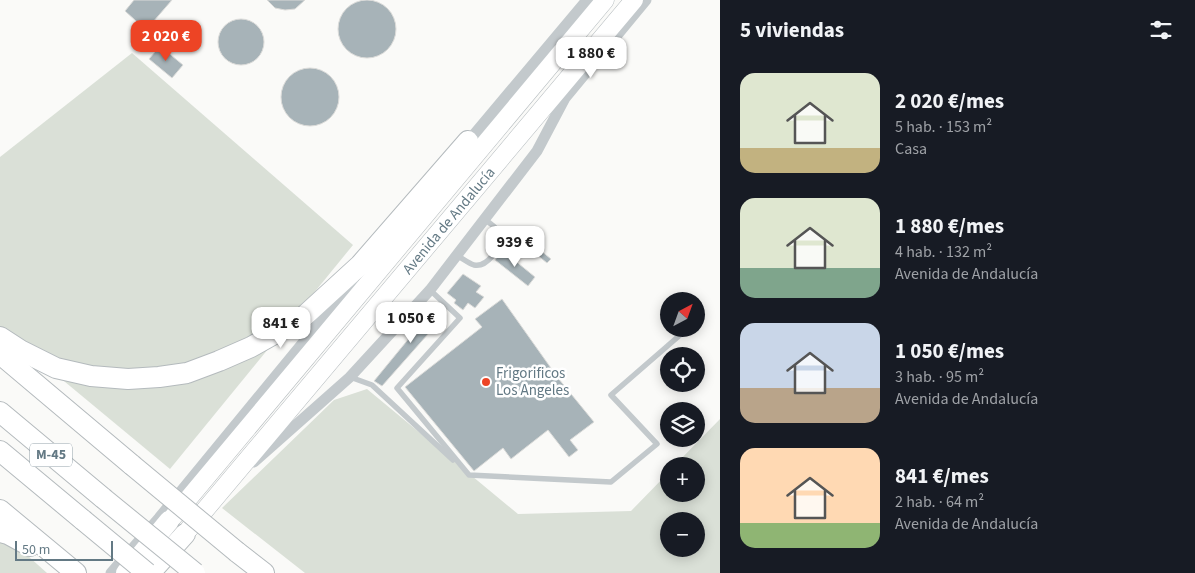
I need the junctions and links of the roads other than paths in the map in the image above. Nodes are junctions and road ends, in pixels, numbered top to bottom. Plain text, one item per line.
1 (587, 0) edge
2 (605, 0) edge
3 (634, 0) edge
4 (646, 0) edge
5 (594, 48) junction
6 (565, 98) junction
7 (468, 141) junction
8 (484, 219) junction
9 (456, 255) junction
10 (430, 290) junction
11 (0, 337) edge
12 (677, 338) edge
13 (0, 354) edge
14 (350, 377) junction
15 (0, 412) edge
16 (0, 451) edge
17 (469, 475) junction
18 (221, 491) junction
19 (0, 510) edge
20 (169, 522) joint
21 (0, 532) edge
22 (185, 534) junction
23 (57, 557) junction
24 (76, 573) edge
25 (111, 573) edge
26 (126, 573) edge
27 (148, 573) edge
28 (158, 573) edge
29 (195, 573) edge
30 (264, 573) edge

1 - 7 street
2 - 20 main road, Avenida de Andalucía
3 - 5 main road, Avenida de Andalucía
4 - 6 street
5 - 6 street
5 - 18 main road, Avenida de Andalucía
6 - 8 street
7 - 11 highway
7 - 25 street
8 - 9 street
8 - 9 lane
9 - 10 street
10 - 14 street
10 - 17 lane
12 - 17 lane
13 - 30 highway, bridge
14 - 17 lane
14 - 18 street
15 - 29 highway, M-45, bridge
16 - 27 highway, M-45, bridge
18 - 22 main road, Avenida de Andalucía
19 - 23 highway
20 - 26 highway
21 - 23 highway
22 - 27 highway
22 - 28 highway
23 - 24 highway

